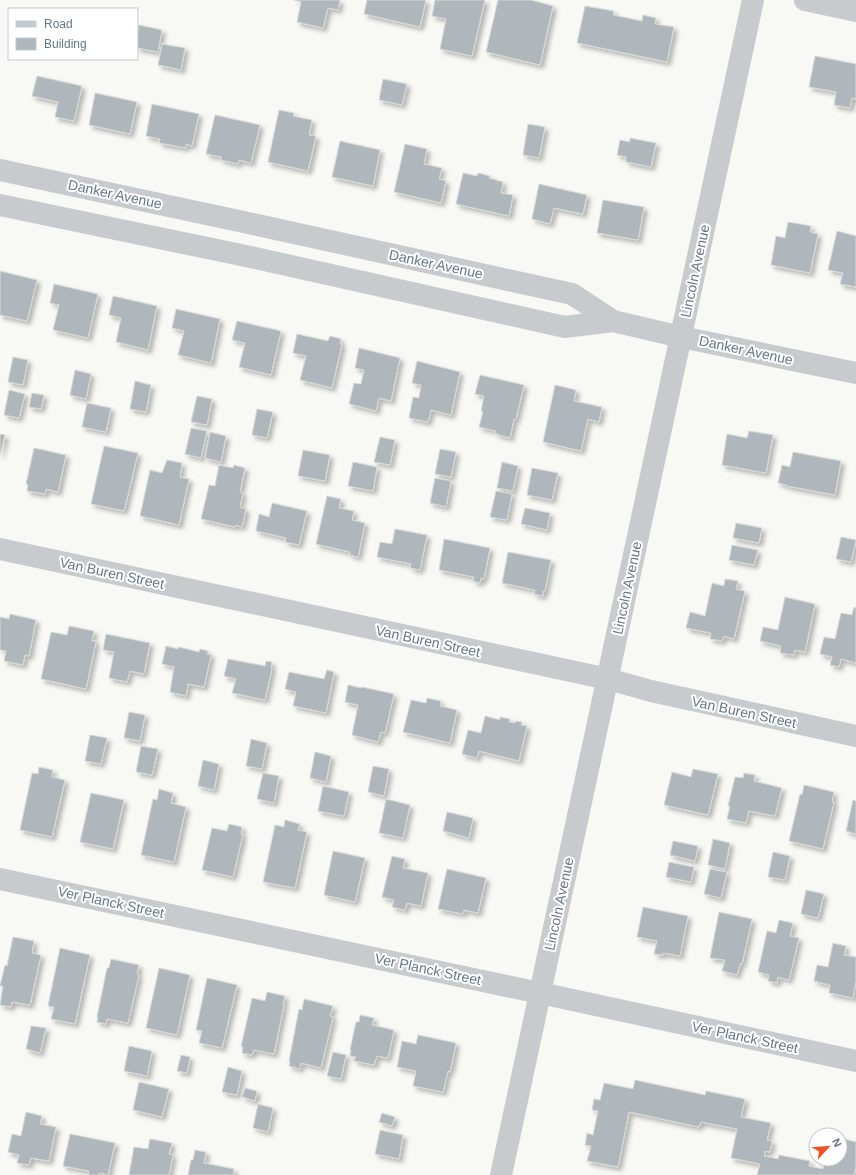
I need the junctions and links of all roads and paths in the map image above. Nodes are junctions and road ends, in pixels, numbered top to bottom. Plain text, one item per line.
1 (753, 0) edge
2 (805, 0) edge
3 (856, 11) edge
4 (0, 170) edge
5 (0, 205) edge
6 (253, 224) junction
7 (246, 256) junction
8 (613, 321) junction
9 (681, 337) junction
10 (856, 374) edge
11 (0, 549) edge
12 (608, 679) junction
13 (856, 736) edge
14 (0, 879) edge
15 (540, 992) junction
16 (856, 1061) edge
17 (501, 1175) edge

1 - 9 street, Lincoln Avenue
2 - 3 street
4 - 6 street, Danker Avenue
5 - 7 street, Danker Avenue
6 - 7 street
6 - 8 street, Danker Avenue
7 - 8 street, Danker Avenue
8 - 9 street, Danker Avenue
9 - 10 street, Danker Avenue
9 - 12 street, Lincoln Avenue
11 - 12 street, Van Buren Street
12 - 13 street, Van Buren Street
12 - 15 street, Lincoln Avenue
14 - 15 street, Ver Planck Street
15 - 16 street, Ver Planck Street
15 - 17 street, Lincoln Avenue

